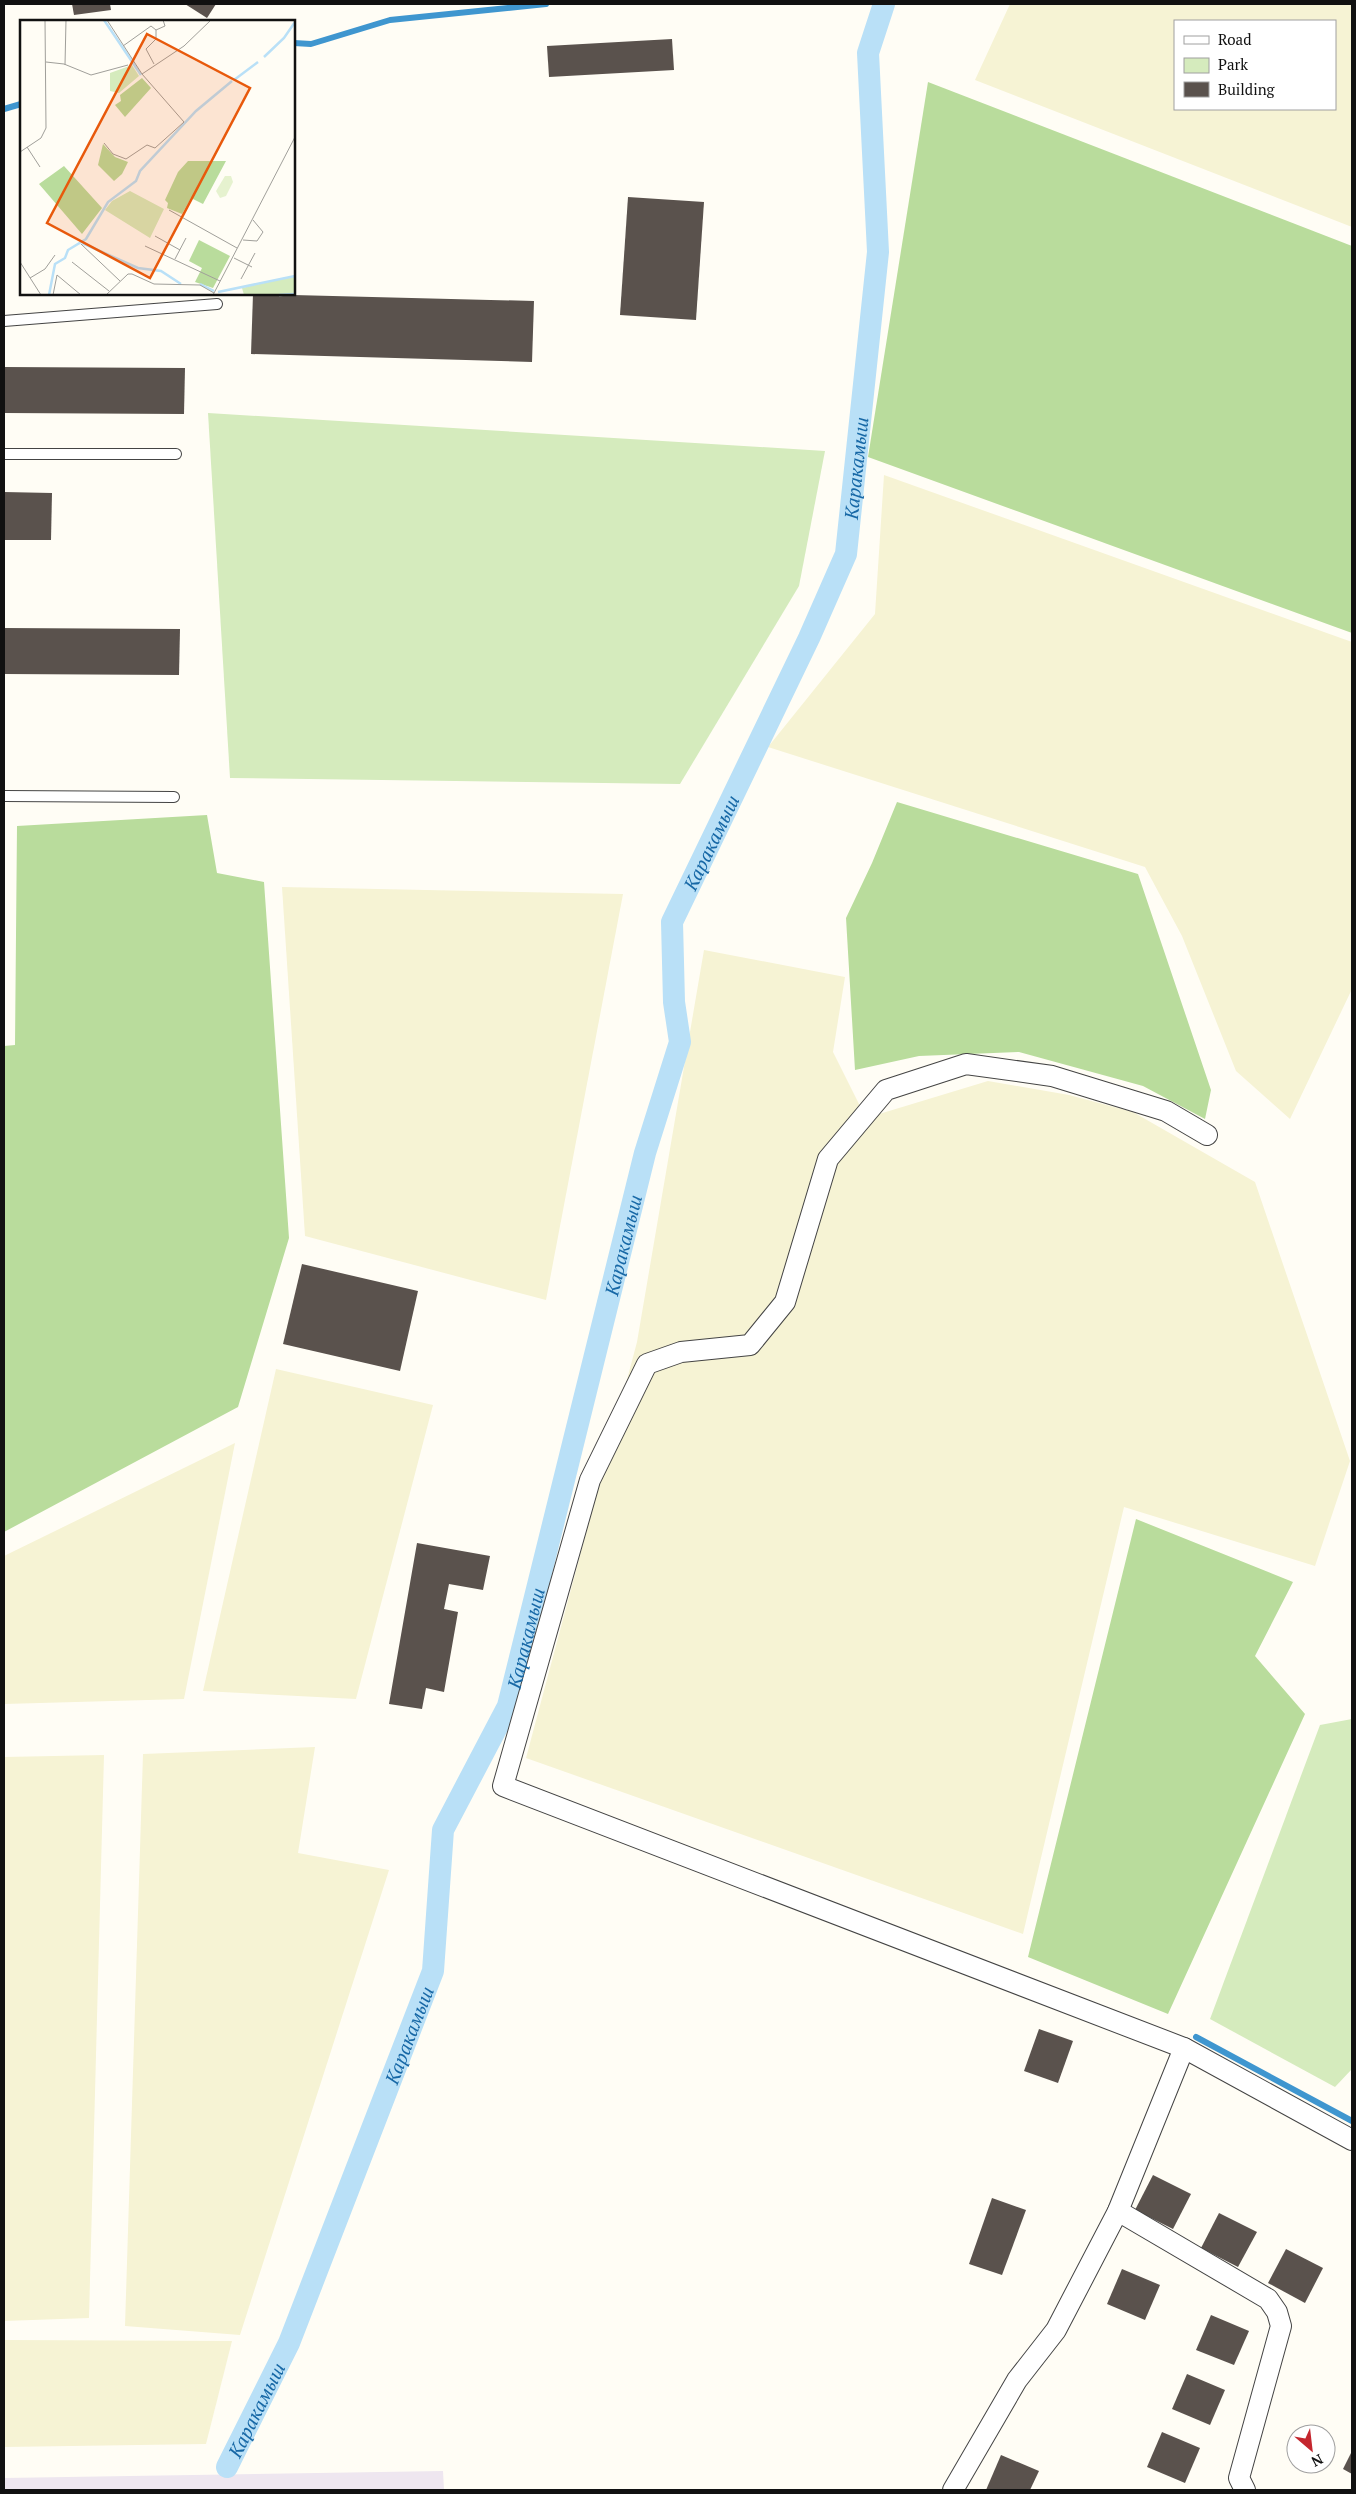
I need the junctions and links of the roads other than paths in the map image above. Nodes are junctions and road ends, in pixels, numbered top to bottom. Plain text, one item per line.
1 (217, 304) dead end
2 (4, 320) edge
3 (4, 454) edge
4 (176, 454) dead end
5 (4, 796) edge
6 (174, 798) dead end
7 (1207, 1135) dead end
8 (1184, 2048) junction
9 (1352, 2140) edge
10 (1118, 2211) junction
11 (953, 2490) edge
12 (1245, 2490) edge

1 - 2 lane
3 - 4 lane
5 - 6 lane
7 - 8 street
8 - 9 street
8 - 10 street
10 - 11 street
10 - 12 street

